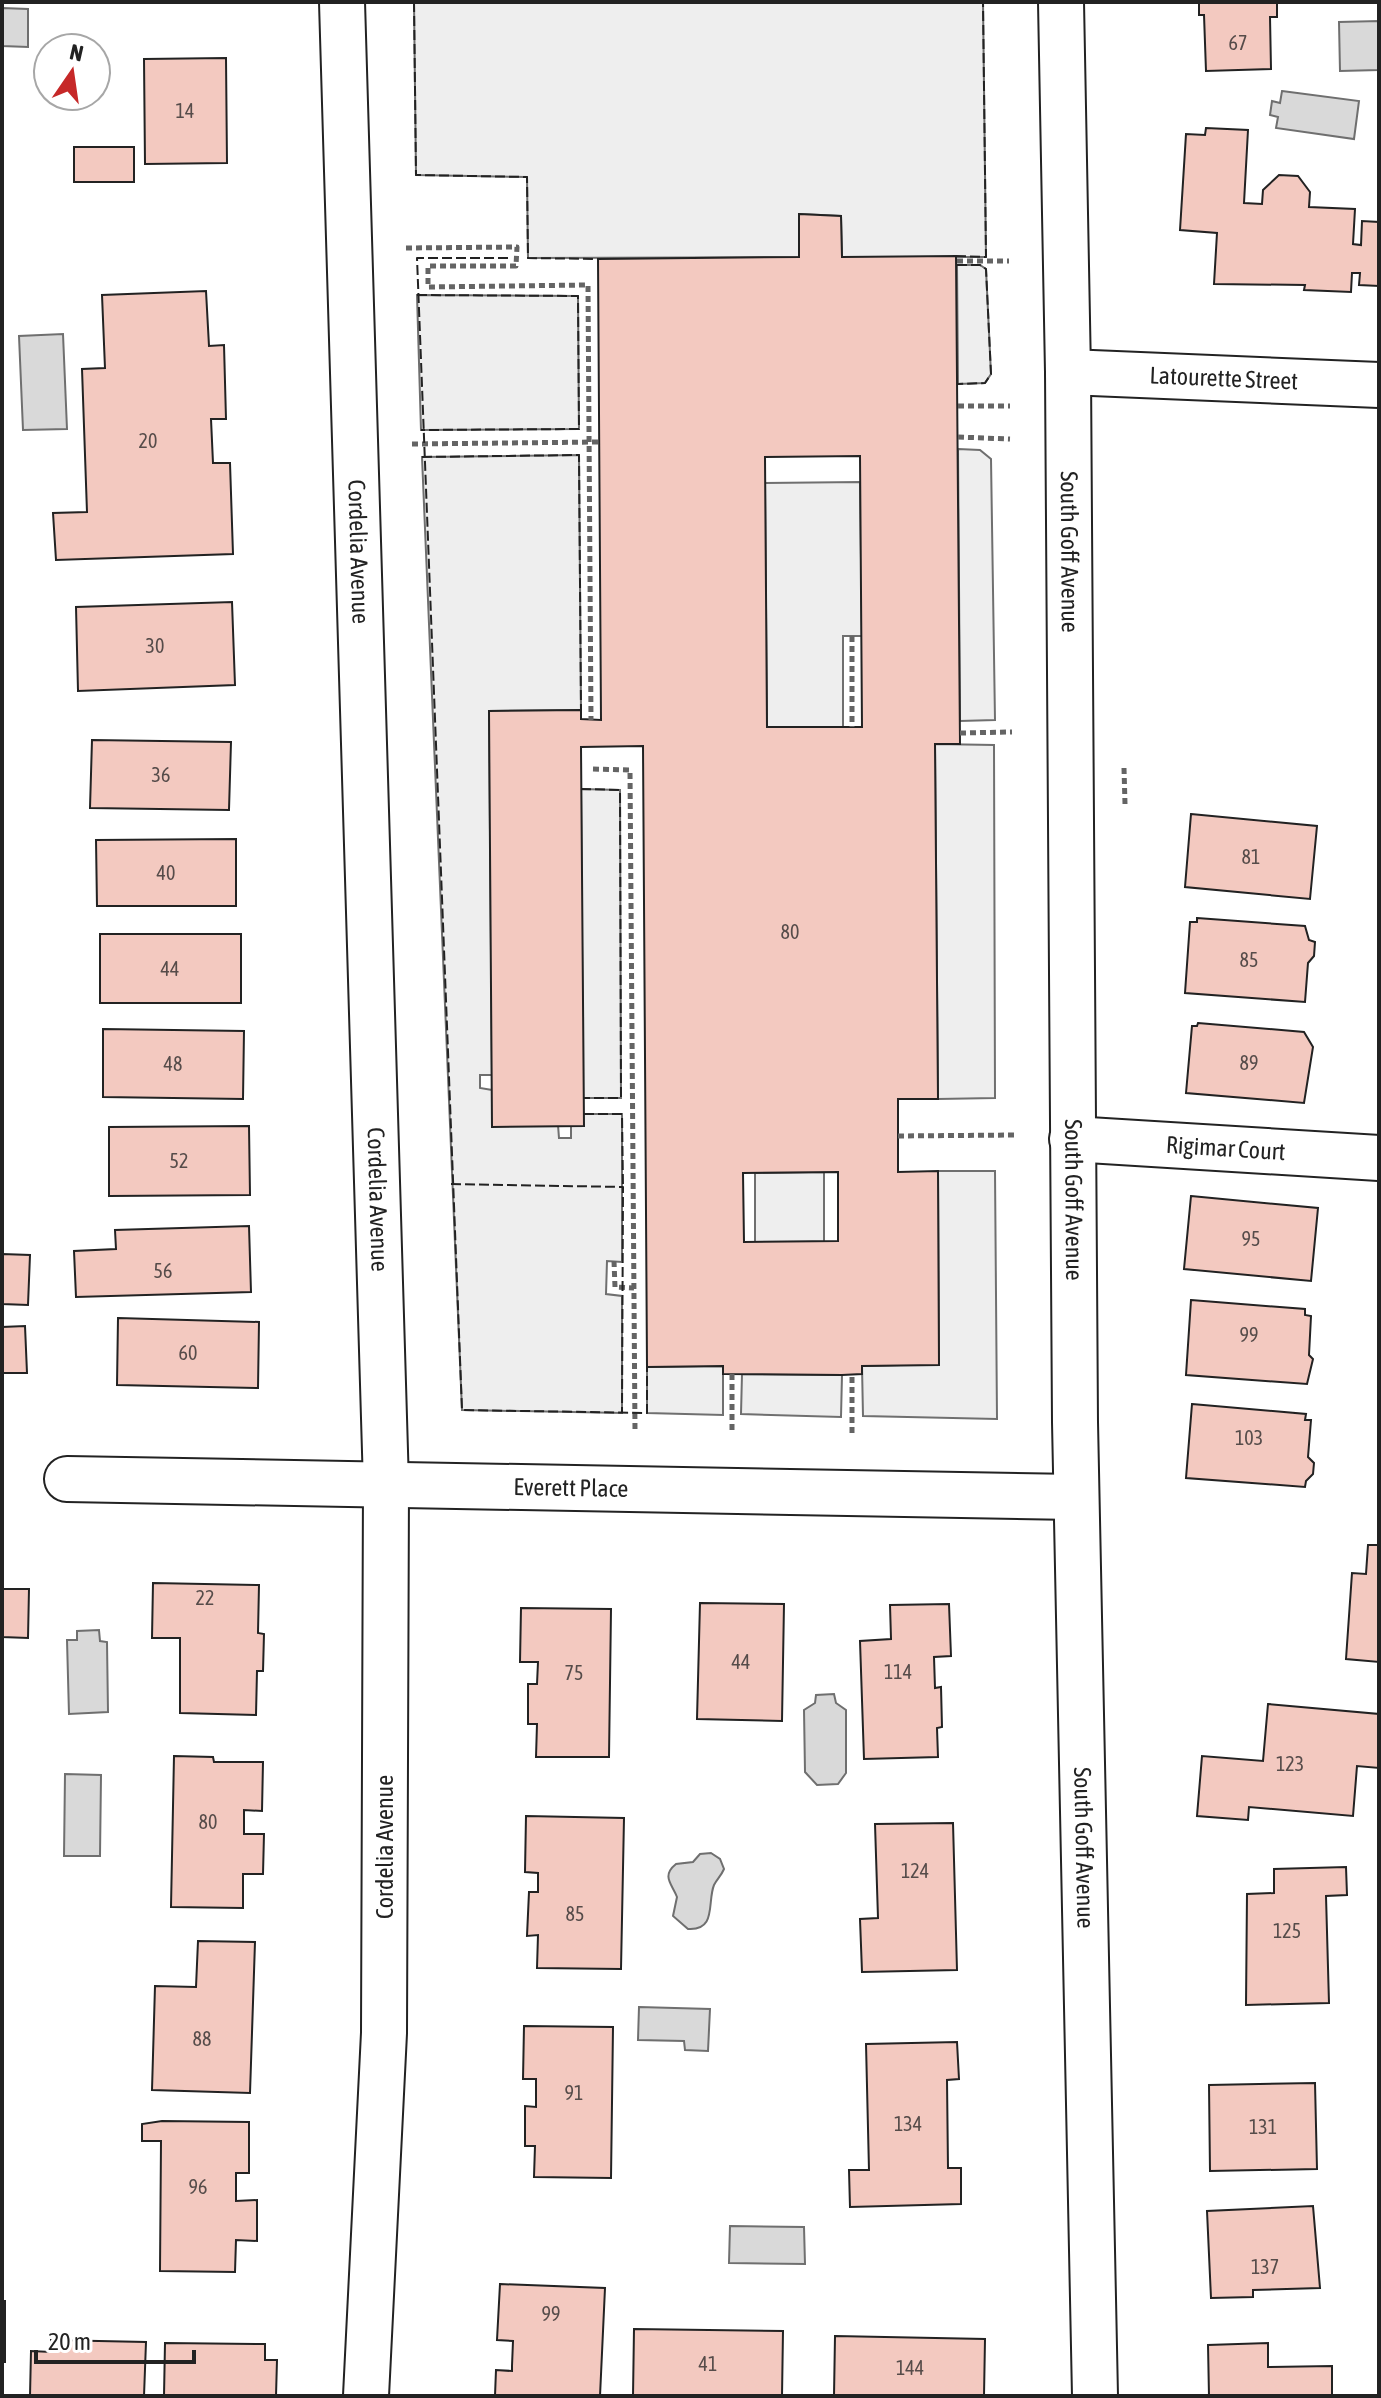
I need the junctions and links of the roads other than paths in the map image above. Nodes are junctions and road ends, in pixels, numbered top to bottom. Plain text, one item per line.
1 (342, 2) edge
2 (1061, 2) edge
3 (1068, 372) junction
4 (1379, 385) edge
5 (1072, 1139) junction
6 (1379, 1158) edge
7 (67, 1479) dead end
8 (386, 1485) junction
9 (1076, 1497) junction
10 (366, 2396) edge
11 (1095, 2396) edge

1 - 8 street, Cordelia Avenue
2 - 3 street, South Goff Avenue
3 - 4 street, Latourette Street
3 - 5 street, South Goff Avenue
5 - 6 street, Rigimar Court
5 - 9 street, South Goff Avenue
7 - 8 street, Everett Place
8 - 9 street, Everett Place
8 - 10 street, Cordelia Avenue
9 - 11 street, South Goff Avenue

